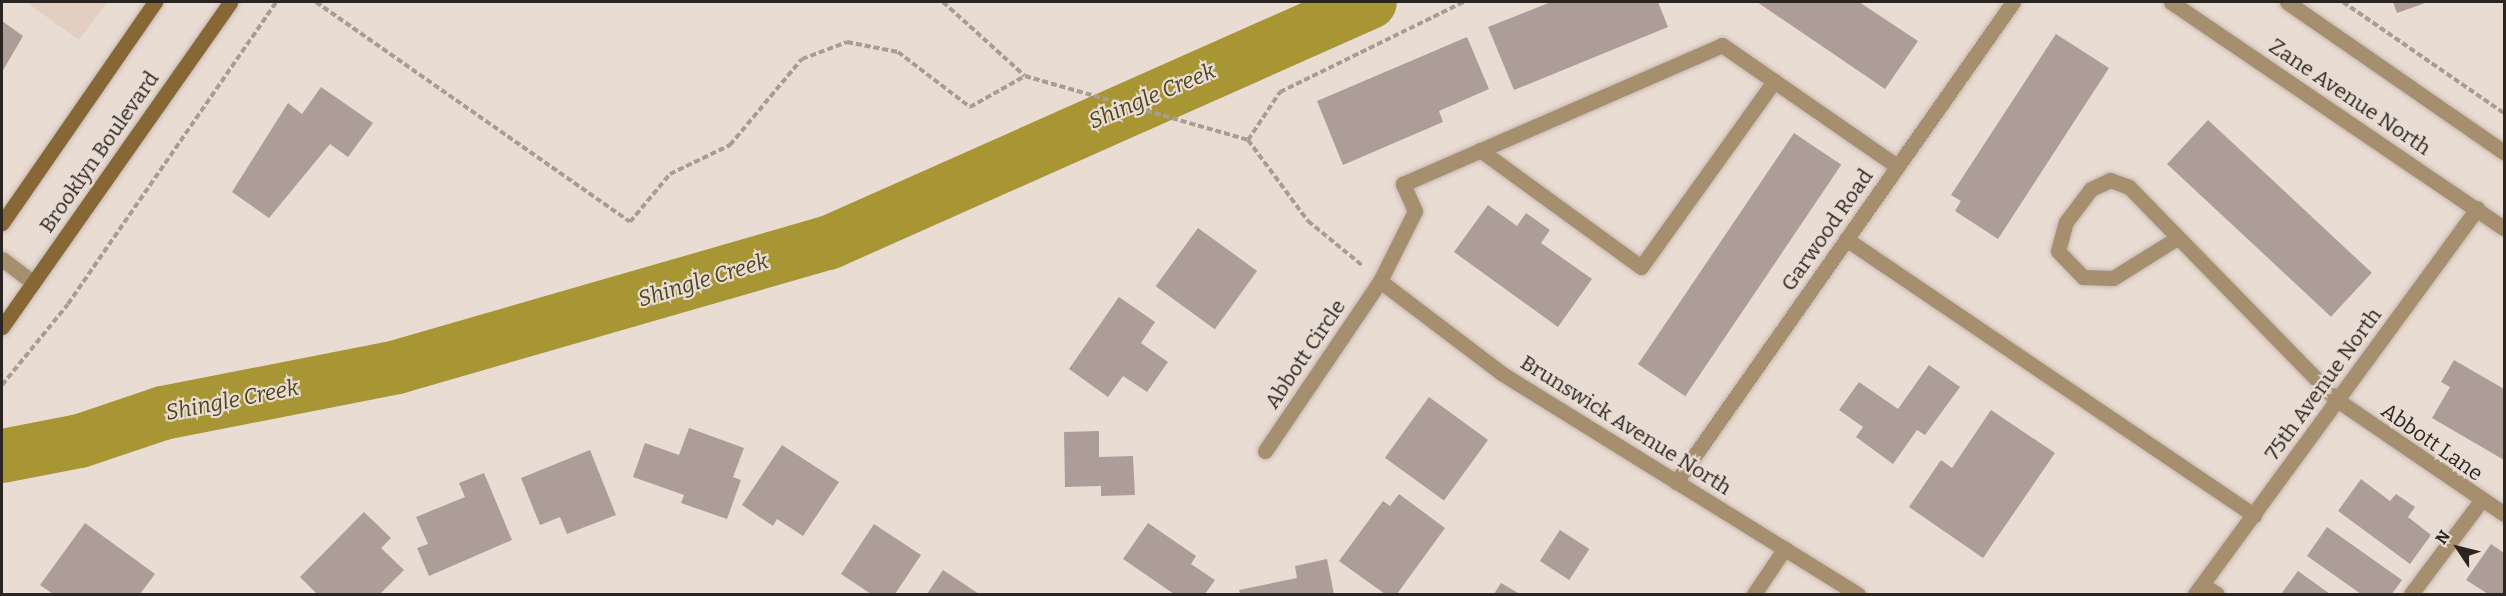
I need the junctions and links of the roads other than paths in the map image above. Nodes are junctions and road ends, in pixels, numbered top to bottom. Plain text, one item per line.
1 (155, 2) edge
2 (230, 2) edge
3 (2013, 2) edge
4 (2171, 2) edge
5 (2287, 2) edge
6 (1774, 81) junction
7 (2502, 145) edge
8 (1480, 150) junction
9 (1898, 166) junction
10 (2477, 208) junction
11 (2, 222) edge
12 (2505, 228) edge
13 (1846, 239) junction
14 (2174, 240) junction
15 (2, 259) edge
16 (1380, 281) junction
17 (33, 282) junction
18 (2, 327) edge
19 (2337, 400) junction
20 (1265, 451) dead end
21 (1676, 482) junction
22 (2480, 502) junction
23 (2505, 514) edge
24 (2254, 515) junction
25 (1785, 548) junction
26 (2199, 590) edge
27 (1754, 594) edge
28 (1858, 594) edge
29 (2217, 594) edge
30 (2411, 594) edge

1 - 11 main road, Brooklyn Boulevard
2 - 17 main road, Brooklyn Boulevard
3 - 9 street, Garwood Road
4 - 10 street, Zane Avenue North
5 - 7 street, Zane Avenue North
6 - 8 street
6 - 8 street
6 - 9 street
8 - 16 street, Abbott Circle
9 - 13 street, Garwood Road
10 - 12 street, Zane Avenue North
10 - 19 street, 75th Avenue North
13 - 21 street, Garwood Road
13 - 24 street
14 - 14 street
14 - 19 street, Abbott Lane
15 - 17 street
16 - 20 street, Abbott Circle
16 - 21 street, Brunswick Avenue North
17 - 18 main road, Brooklyn Boulevard
19 - 22 street, Abbott Lane
19 - 24 street, 75th Avenue North
21 - 25 street, Brunswick Avenue North
22 - 23 street, Abbott Lane
22 - 30 street
24 - 26 street, 75th Avenue North
25 - 27 street
25 - 28 street, Brunswick Avenue North
26 - 29 street, 75th Avenue North

